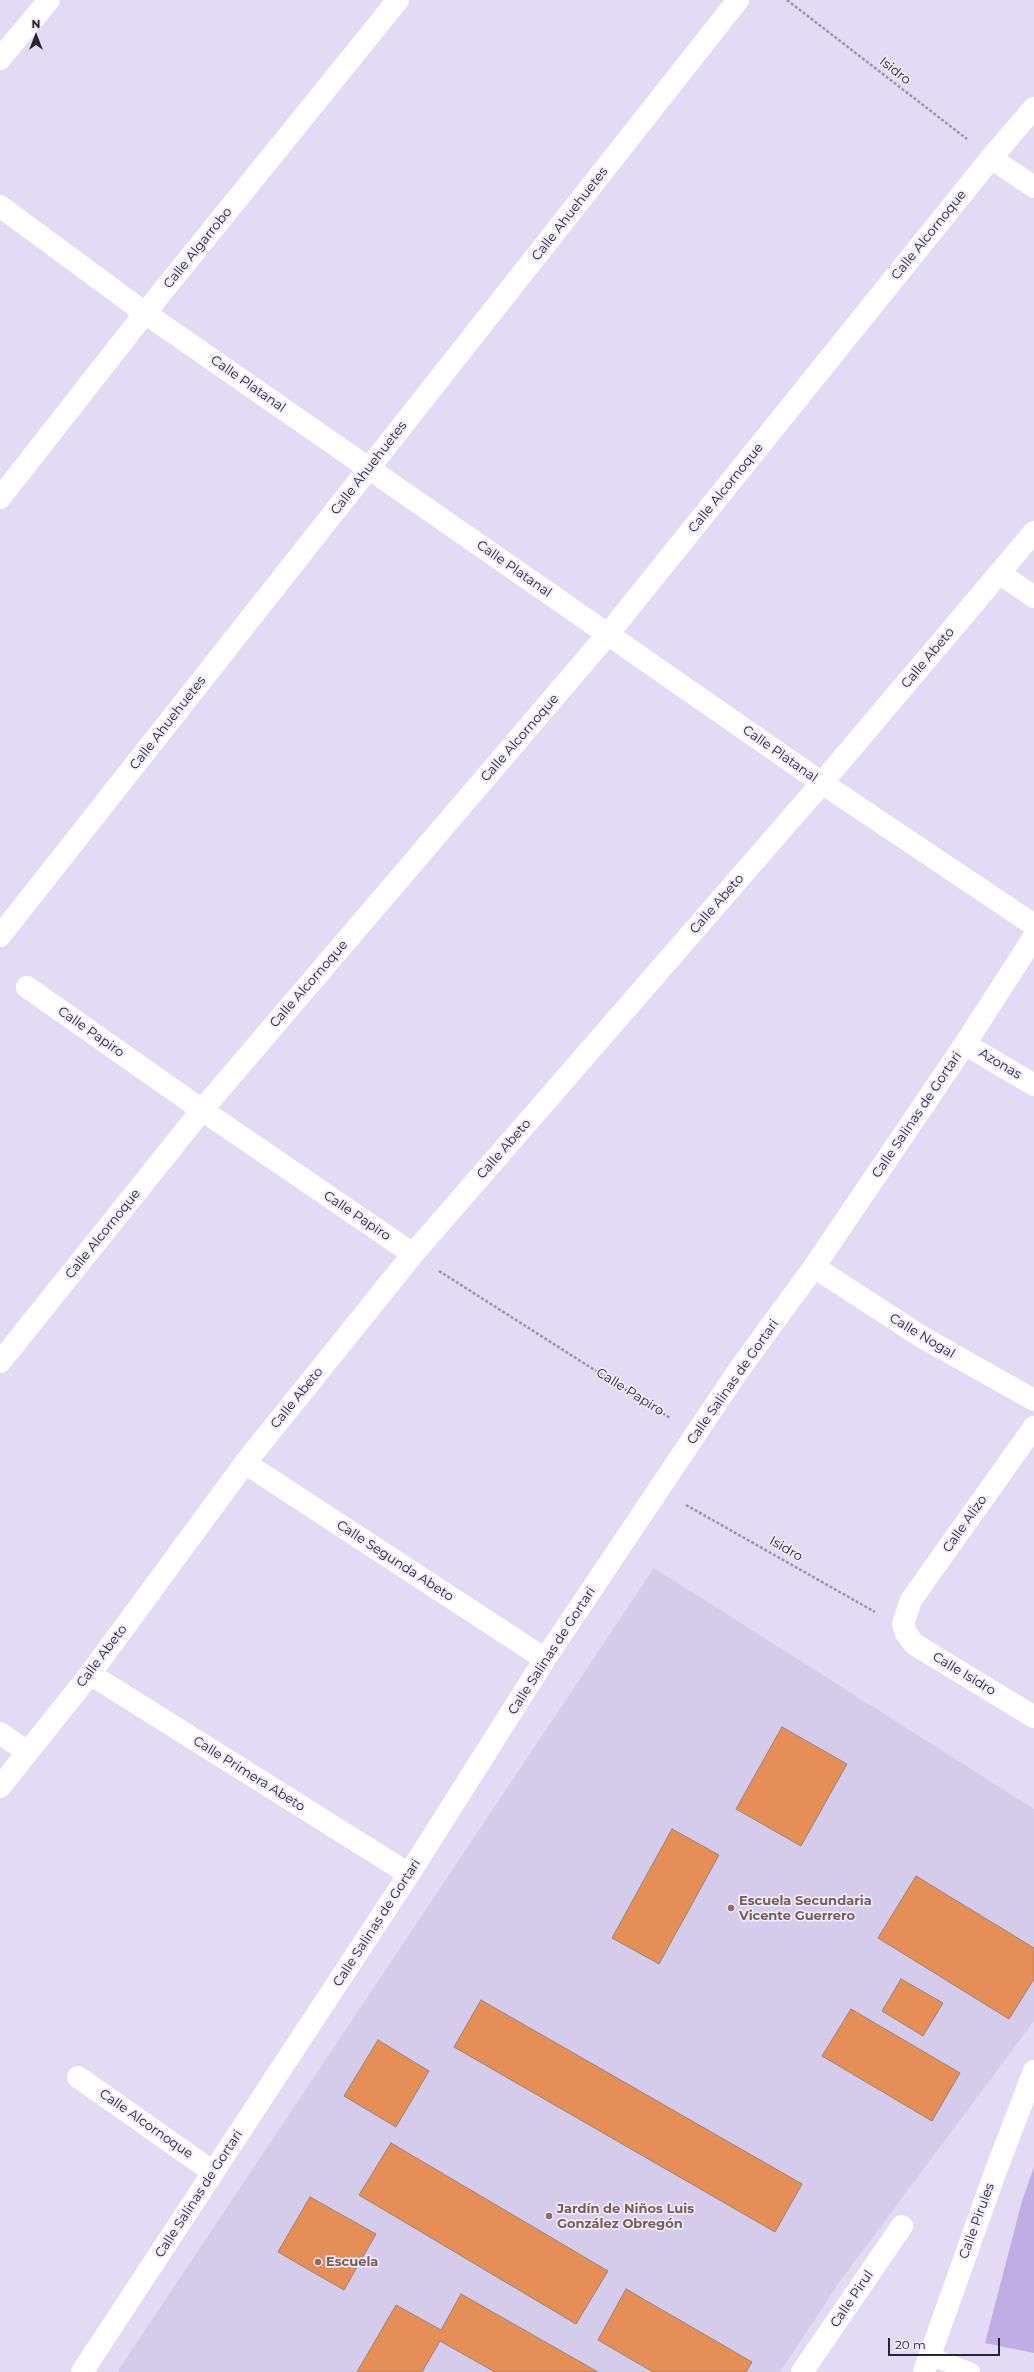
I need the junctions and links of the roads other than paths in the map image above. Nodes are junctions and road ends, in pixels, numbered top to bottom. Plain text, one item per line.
1 (50, 0) edge
2 (398, 0) edge
3 (738, 0) edge
4 (0, 59) edge
5 (1034, 108) edge
6 (991, 158) junction
7 (1034, 187) edge
8 (0, 206) edge
9 (145, 313) junction
10 (369, 468) junction
11 (0, 498) edge
12 (1034, 532) edge
13 (999, 573) junction
14 (1034, 597) edge
15 (608, 634) junction
16 (822, 783) junction
17 (1034, 925) edge
18 (0, 936) edge
19 (1034, 937) edge
20 (27, 987) dead end
21 (965, 1044) junction
22 (1034, 1085) edge
23 (202, 1110) junction
24 (412, 1254) junction
25 (814, 1267) junction
26 (0, 1362) edge
27 (1034, 1400) edge
28 (1034, 1427) edge
29 (245, 1463) junction
30 (903, 1624) joint
31 (545, 1659) junction
32 (90, 1674) junction
33 (1034, 1717) edge
34 (0, 1733) edge
35 (27, 1752) junction
36 (0, 1787) edge
37 (409, 1874) junction
38 (1034, 2071) edge
39 (78, 2077) dead end
40 (214, 2172) junction
41 (902, 2226) dead end
42 (927, 2364) edge
43 (82, 2372) edge
44 (802, 2372) edge
45 (971, 2372) edge

1 - 4 street
2 - 9 street, Calle Algarrobo
3 - 10 street, Calle Ahuehuetes
5 - 6 street, Calle Alcornoque
6 - 7 street
6 - 15 street, Calle Alcornoque
8 - 9 street, Calle Platanal
9 - 10 street, Calle Platanal
9 - 11 street, Calle Algarrobo
10 - 15 street, Calle Platanal
10 - 18 street, Calle Ahuehuetes
12 - 13 street, Calle Abeto
13 - 14 street
13 - 16 street, Calle Abeto
15 - 16 street, Calle Platanal
15 - 23 street, Calle Alcornoque
16 - 17 street, Calle Platanal
16 - 24 street, Calle Abeto
19 - 21 street, Calle Salinas de Gortari
20 - 23 street, Calle Papiro
21 - 22 street, Azonas
21 - 25 street, Calle Salinas de Gortari
23 - 24 street, Calle Papiro
23 - 26 street, Calle Alcornoque
24 - 29 street, Calle Abeto
25 - 27 street, Calle Nogal
25 - 31 street, Calle Salinas de Gortari
28 - 30 street, Calle Alizo
29 - 31 street, Calle Segunda Abeto
29 - 32 street, Calle Abeto
30 - 33 street, Calle Isidro
31 - 37 street, Calle Salinas de Gortari
32 - 35 street, Calle Abeto
32 - 37 street, Calle Primera Abeto
34 - 35 street
35 - 36 street, Calle Abeto
37 - 40 street, Calle Salinas de Gortari
38 - 42 street, Calle Pirules
39 - 40 street, Calle Alcornoque
40 - 43 street, Calle Salinas de Gortari
41 - 44 street, Calle Pirul
42 - 45 lane

